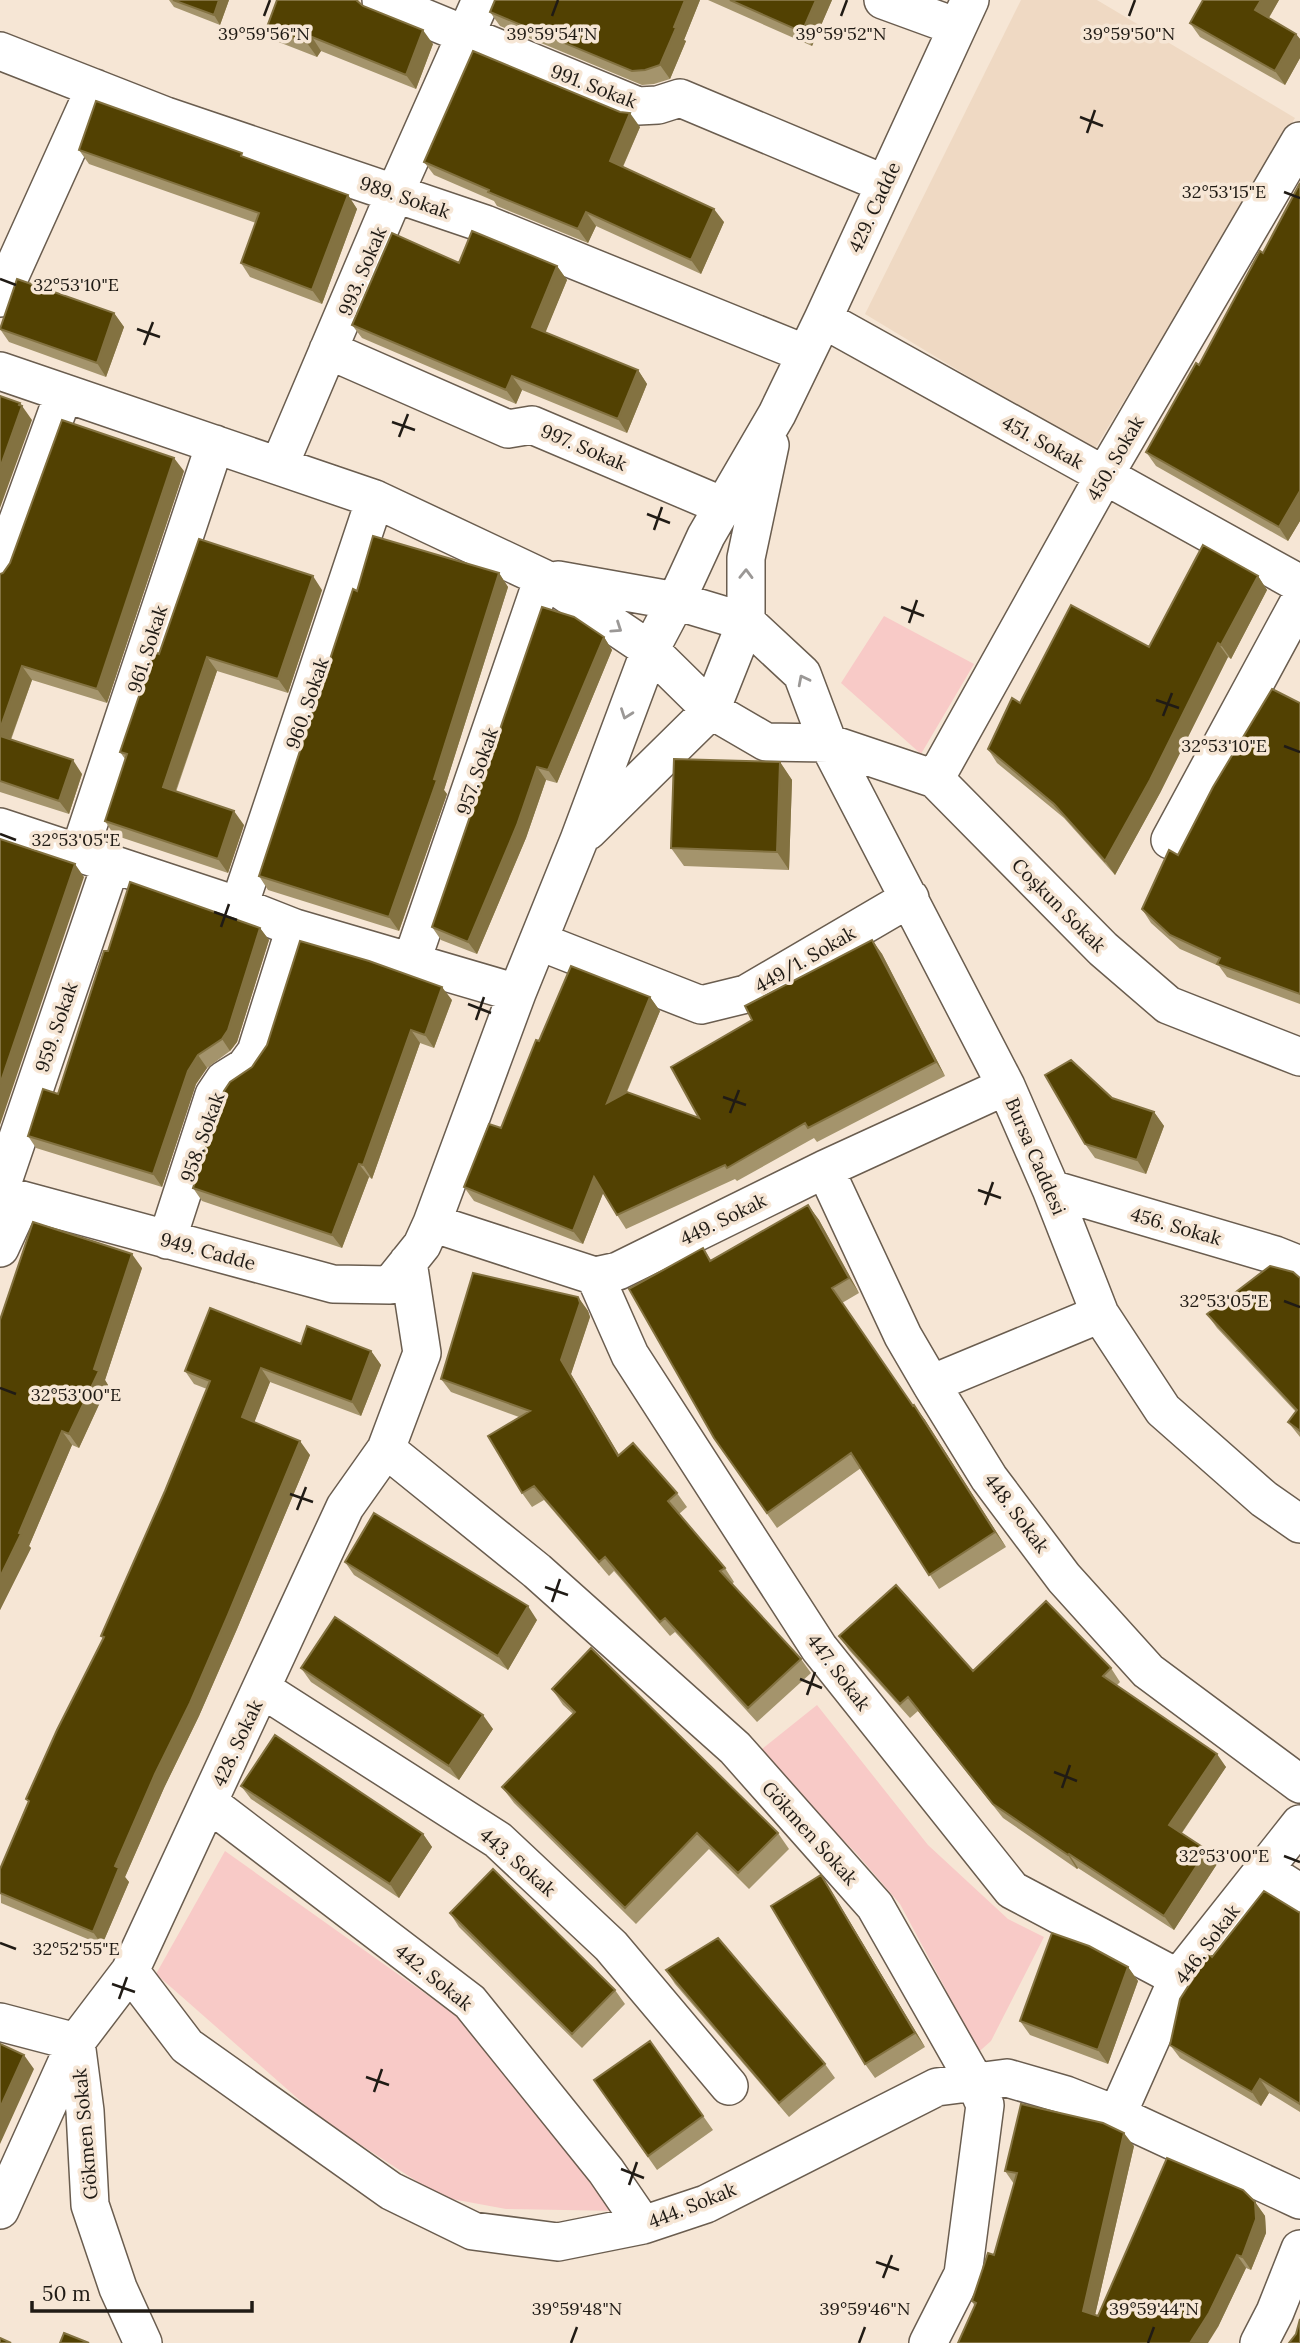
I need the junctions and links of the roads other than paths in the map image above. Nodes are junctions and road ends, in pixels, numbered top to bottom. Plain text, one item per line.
1 (381, 0) edge
2 (481, 0) edge
3 (883, 0) edge
4 (963, 13) edge
5 (465, 35) junction
6 (0, 51) edge
7 (95, 88) junction
8 (1300, 141) edge
9 (885, 184) junction
10 (395, 193) junction
11 (0, 298) edge
12 (823, 319) junction
13 (328, 350) junction
14 (806, 354) junction
15 (0, 371) edge
16 (65, 393) junction
17 (777, 414) junction
18 (215, 444) junction
19 (279, 466) junction
20 (1104, 476) junction
21 (375, 499) junction
22 (723, 506) junction
23 (0, 570) edge
24 (543, 578) junction
25 (1300, 584) edge
26 (1300, 600) edge
27 (676, 601) junction
28 (746, 622) junction
29 (650, 650) junction
30 (711, 710) junction
31 (828, 743) junction
32 (935, 779) junction
33 (0, 827) edge
34 (1170, 839) dead end
35 (579, 840) junction
36 (95, 859) junction
37 (910, 898) junction
38 (239, 906) junction
39 (295, 928) junction
40 (538, 941) junction
41 (411, 963) junction
42 (517, 993) junction
43 (1300, 1056) edge
44 (1006, 1086) junction
45 (825, 1169) junction
46 (1051, 1189) junction
47 (7, 1196) edge
48 (432, 1223) junction
49 (167, 1240) junction
50 (0, 1248) edge
51 (408, 1262) junction
52 (1300, 1265) edge
53 (595, 1276) junction
54 (1100, 1314) junction
55 (931, 1384) junction
56 (386, 1449) junction
57 (1300, 1524) edge
58 (262, 1689) junction
59 (1300, 1784) edge
60 (209, 1803) junction
61 (1300, 1824) edge
62 (1264, 1870) junction
63 (1300, 1893) edge
64 (130, 1971) junction
65 (1178, 1978) junction
66 (0, 2022) edge
67 (76, 2042) junction
68 (975, 2082) junction
69 (729, 2086) dead end
70 (1116, 2115) junction
71 (1300, 2200) edge
72 (0, 2210) edge
73 (643, 2225) junction
74 (1300, 2249) edge
75 (143, 2343) edge
76 (928, 2343) edge
77 (1259, 2343) edge

1 - 5 street, 991. Sokak
2 - 5 street, 993. Sokak
3 - 4 street
4 - 9 street, 429. Cadde
5 - 9 street, 991. Sokak
5 - 10 street, 993. Sokak
6 - 7 street, 989. Sokak
7 - 10 street, 989. Sokak
7 - 11 street
8 - 20 street, 450. Sokak
9 - 12 street, 429. Cadde
10 - 13 street, 993. Sokak
10 - 14 street, 989. Sokak
12 - 14 street, 429. Cadde
12 - 20 street, 451. Sokak
13 - 19 street, 993. Sokak
13 - 22 street, 997. Sokak
14 - 17 street, 429. Cadde
15 - 16 street
16 - 18 street
16 - 23 street
17 - 22 street
28 -> 17 street
18 - 19 street
18 - 36 street, 961. Sokak
19 - 21 street
20 - 25 street, 451. Sokak
20 - 32 street, 450. Sokak
21 - 24 street
21 - 38 street, 960. Sokak
22 - 27 street
24 - 27 street
24 -> 29 street, Coşkun Sokak
24 - 41 street, 957. Sokak
26 - 34 street
27 - 28 street
27 - 29 street
28 - 30 street
31 -> 28 street, Bursa Caddesi
29 - 30 street, Coşkun Sokak
29 -> 35 street
30 - 31 street, Coşkun Sokak
30 - 35 street
31 - 32 street, Coşkun Sokak
31 - 37 street, Bursa Caddesi
32 - 43 street, Coşkun Sokak
33 - 36 street
35 - 40 street
36 - 38 street
36 - 47 street, 959. Sokak
37 - 40 street, 449/1. Sokak
37 - 44 street, Bursa Caddesi
38 - 39 street
39 - 41 street
39 - 49 street, 958. Sokak
40 - 42 street
41 - 42 street
42 - 48 street
44 - 45 street, 449. Sokak
44 - 46 street, Bursa Caddesi
45 - 53 street, 449. Sokak
45 - 55 street, 448. Sokak
46 - 52 street, 456. Sokak
46 - 54 street, Bursa Caddesi
47 - 49 street, 949. Cadde
47 - 50 street, 959. Sokak
48 - 51 street
48 - 53 street
49 - 51 street, 949. Cadde
51 - 56 street, 428. Sokak
53 - 65 street, 447. Sokak
54 - 55 street
54 - 57 street, Bursa Caddesi
55 - 59 street, 448. Sokak
56 - 58 street, 428. Sokak
56 - 68 street, Gökmen Sokak
58 - 60 street, 428. Sokak
58 - 69 street, 443. Sokak
60 - 64 street, 428. Sokak
60 - 73 street, 442. Sokak
61 - 62 street, 446. Sokak
62 - 63 street
62 - 65 street, 446. Sokak
64 - 67 street, 428. Sokak
64 - 73 street, 444. Sokak
65 - 70 street, 446. Sokak
66 - 67 street
67 - 72 street, 428. Sokak
67 - 75 street, Gökmen Sokak
68 - 70 street, 444. Sokak
68 - 73 street, 444. Sokak
68 - 76 street, Gökmen Sokak
70 - 71 street, 444. Sokak
74 - 77 street

